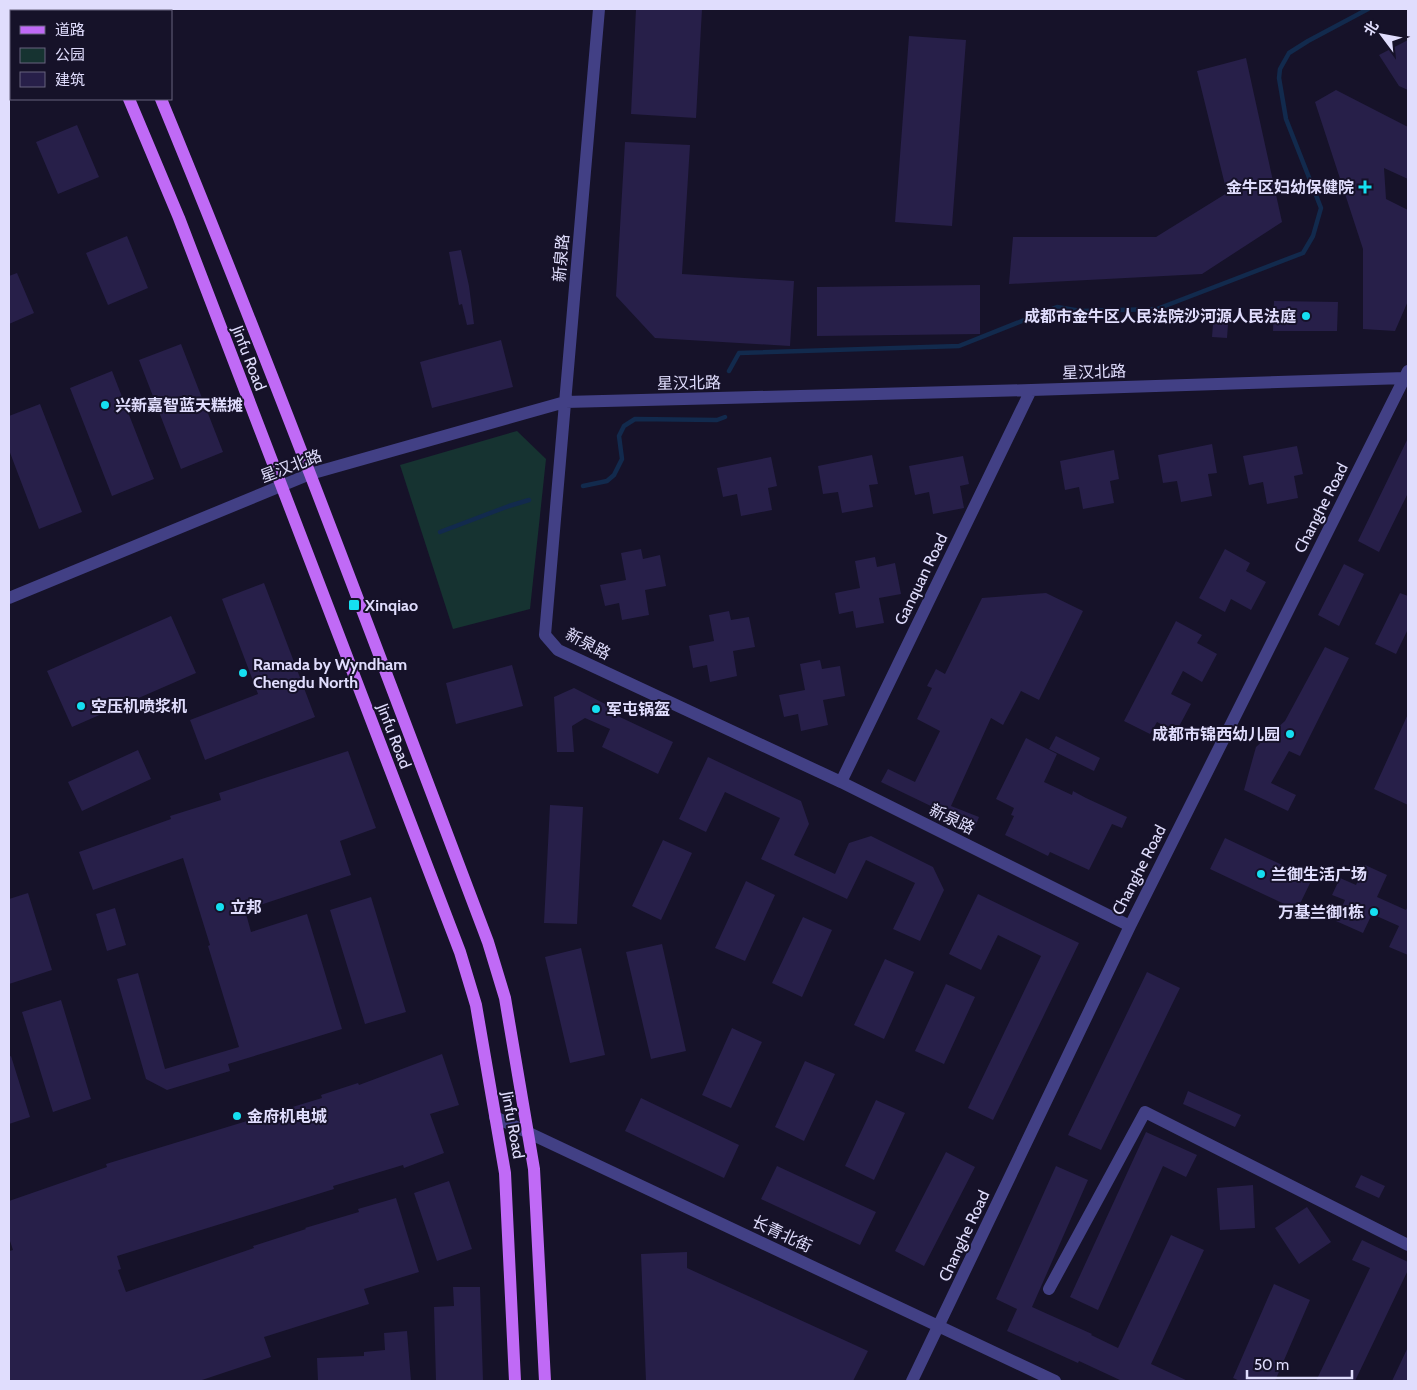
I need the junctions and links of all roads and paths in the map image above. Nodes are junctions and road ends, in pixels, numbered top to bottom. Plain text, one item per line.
1 (599, 9) edge
2 (129, 100) edge
3 (161, 100) edge
4 (1407, 376) edge
5 (1031, 390) junction
6 (565, 402) junction
7 (310, 474) junction
8 (281, 487) junction
9 (9, 598) edge
10 (841, 782) junction
11 (1130, 926) junction
12 (495, 1117) junction
13 (528, 1132) junction
14 (1408, 1246) edge
15 (1049, 1289) dead end
16 (939, 1326) junction
17 (515, 1381) edge
18 (545, 1381) edge
19 (912, 1381) edge
20 (1055, 1381) edge

1 - 6 street, 新泉路
2 - 8 main road, Jinfu Road
3 - 7 main road, Jinfu Road
4 - 5 street, 星汉北路
4 - 11 street, Changhe Road
5 - 6 street, 星汉北路
5 - 10 street, Ganquan Road
6 - 7 street, 星汉北路
6 - 10 street, 新泉路
7 - 8 street, 星汉北路
7 - 13 main road, Jinfu Road
8 - 9 street, 星汉北路
8 - 12 main road, Jinfu Road
10 - 11 street, 新泉路
11 - 16 street, Changhe Road
12 - 13 street, 长青北街
12 - 17 main road, Jinfu Road
13 - 16 street, 长青北街
13 - 18 main road, Jinfu Road
14 - 15 street
16 - 19 street, Changhe Road
16 - 20 street, 长青北街

